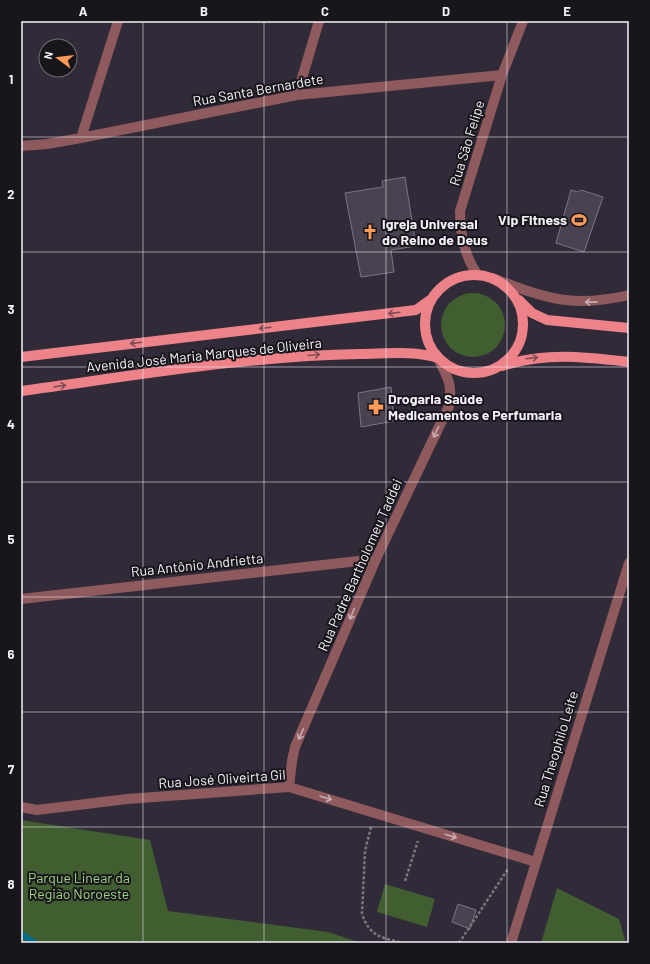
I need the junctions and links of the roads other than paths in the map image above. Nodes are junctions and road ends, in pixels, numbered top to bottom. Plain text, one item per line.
1 (118, 21) edge
2 (320, 21) edge
3 (523, 21) edge
4 (502, 75) junction
5 (297, 95) junction
6 (81, 138) junction
7 (21, 146) edge
8 (476, 274) junction
9 (493, 278) junction
10 (514, 294) junction
11 (629, 295) edge
12 (430, 300) junction
13 (629, 328) edge
14 (21, 357) edge
15 (438, 358) junction
16 (629, 362) edge
17 (495, 368) junction
18 (21, 391) edge
19 (376, 559) junction
20 (629, 564) edge
21 (21, 599) edge
22 (289, 787) junction
23 (21, 807) edge
24 (536, 862) junction
25 (510, 943) edge

1 - 6 street
2 - 5 street
3 - 4 street, Rua São Felipe
4 - 5 street, Rua Santa Bernardete
4 - 8 street, Rua São Felipe
5 - 6 street, Rua Santa Bernardete
6 - 7 street, Rua Santa Bernardete
8 - 9 main road
8 - 12 main road
9 - 10 main road
11 -> 9 street
10 - 13 main road
10 - 17 main road
12 -> 14 main road, Avenida José Maria Marques de Oliveira
12 - 15 main road
15 - 17 main road
18 -> 15 main road, Avenida José Maria Marques de Oliveira
15 -> 19 street, Rua Padre Bartholomeu Taddei
17 -> 16 main road
19 - 21 street, Rua Antônio Andrietta
19 -> 22 street, Rua Padre Bartholomeu Taddei
20 - 24 street, Rua Theophilo Leite
22 - 23 street, Rua José Oliveirta Gil
22 -> 24 street, Rua José Oliveirta Gil
24 - 25 street, Rua Theophilo Leite

